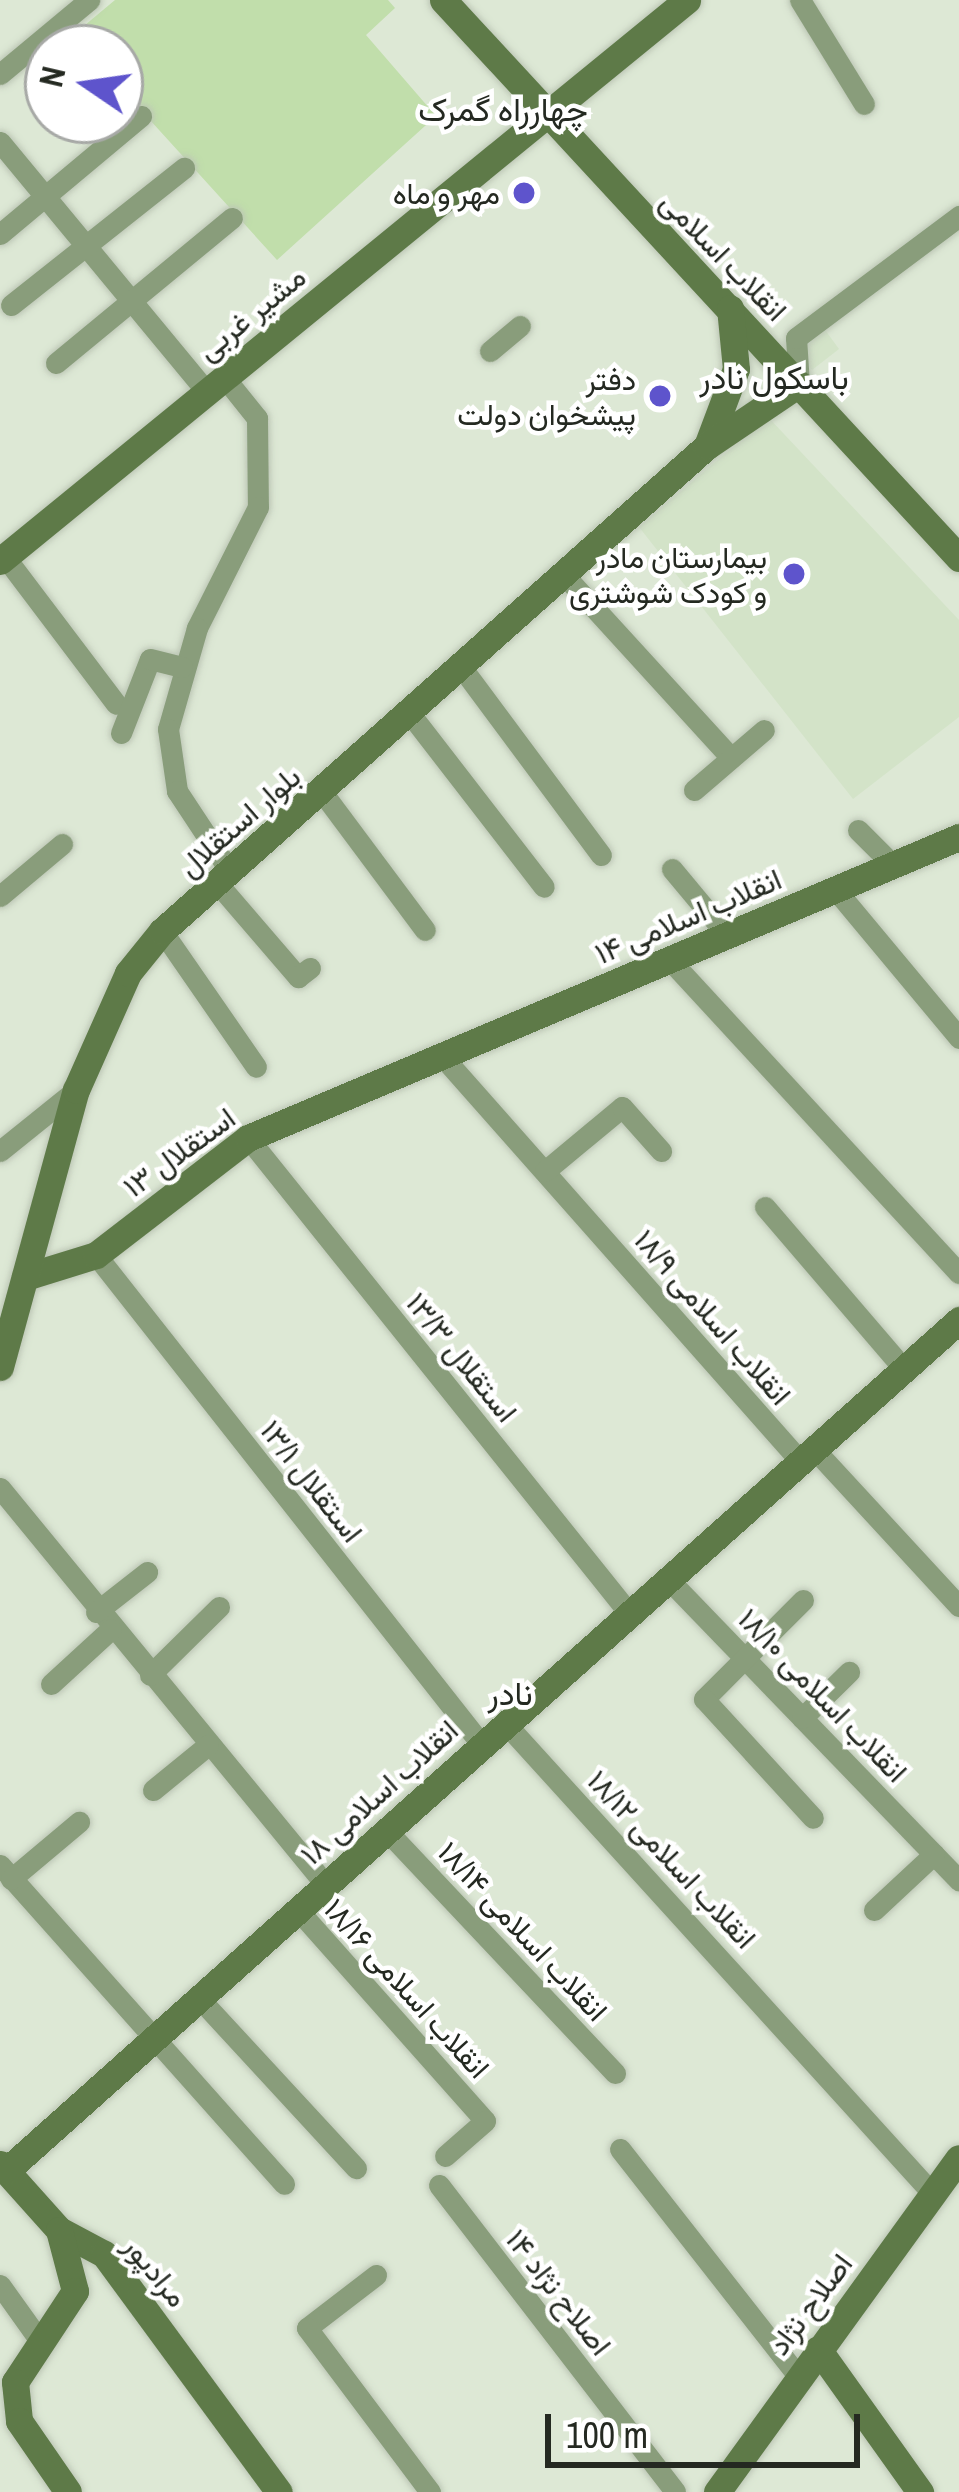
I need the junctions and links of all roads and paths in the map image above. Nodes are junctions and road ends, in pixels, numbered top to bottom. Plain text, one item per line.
1 (89, 0) edge
2 (442, 0) edge
3 (687, 0) edge
4 (800, 0) edge
5 (0, 74) edge
6 (864, 104) dead end
7 (541, 115) junction
8 (0, 142) edge
9 (108, 144) edge
10 (184, 168) dead end
11 (46, 197) junction
12 (959, 216) edge
13 (232, 218) dead end
14 (0, 234) edge
15 (87, 247) junction
16 (131, 300) junction
17 (11, 305) dead end
18 (730, 308) junction
19 (520, 326) dead end
20 (490, 351) dead end
21 (56, 363) dead end
22 (799, 384) junction
23 (216, 385) junction
24 (707, 446) junction
25 (3, 559) edge
26 (959, 559) edge
27 (565, 576) junction
28 (182, 668) junction
29 (462, 668) junction
30 (116, 704) dead end
31 (411, 715) junction
32 (764, 730) dead end
33 (122, 733) dead end
34 (731, 758) junction
35 (694, 790) dead end
36 (322, 793) junction
37 (858, 830) dead end
38 (959, 837) edge
39 (62, 844) dead end
40 (601, 855) dead end
41 (892, 865) junction
42 (672, 869) dead end
43 (225, 878) junction
44 (544, 886) dead end
45 (835, 890) junction
46 (0, 896) edge
47 (425, 930) dead end
48 (162, 931) junction
49 (727, 935) junction
50 (670, 960) junction
51 (310, 968) dead end
52 (959, 1038) edge
53 (442, 1056) junction
54 (256, 1067) dead end
55 (76, 1090) junction
56 (248, 1138) junction
57 (0, 1151) edge
58 (661, 1151) dead end
59 (545, 1171) junction
60 (765, 1207) dead end
61 (96, 1255) junction
62 (959, 1273) edge
63 (25, 1277) junction
64 (5, 1319) edge
65 (959, 1320) edge
66 (0, 1367) edge
67 (904, 1369) junction
68 (807, 1455) junction
69 (0, 1488) edge
70 (147, 1572) dead end
71 (668, 1579) junction
72 (954, 1590) edge
73 (803, 1600) dead end
74 (219, 1607) dead end
75 (629, 1613) junction
76 (104, 1620) junction
77 (746, 1659) junction
78 (848, 1672) dead end
79 (150, 1676) junction
80 (51, 1684) dead end
81 (802, 1718) junction
82 (506, 1724) junction
83 (208, 1745) junction
84 (482, 1745) junction
85 (153, 1790) dead end
86 (813, 1818) dead end
87 (80, 1822) dead end
88 (386, 1830) junction
89 (934, 1854) junction
90 (6, 1872) edge
91 (959, 1880) edge
92 (326, 1884) junction
93 (297, 1909) junction
94 (874, 1910) dead end
95 (198, 1997) junction
96 (150, 2039) junction
97 (615, 2073) dead end
98 (620, 2149) dead end
99 (446, 2156) dead end
100 (959, 2158) edge
101 (3, 2167) edge
102 (356, 2168) dead end
103 (284, 2184) dead end
104 (439, 2185) dead end
105 (933, 2194) junction
106 (59, 2230) junction
107 (376, 2275) dead end
108 (0, 2285) edge
109 (40, 2341) junction
110 (818, 2349) junction
111 (798, 2376) junction
112 (10, 2428) edge
113 (68, 2492) edge
114 (279, 2492) edge
115 (430, 2492) edge
116 (675, 2492) edge
117 (718, 2492) edge
118 (920, 2492) edge

1 - 5 street
2 - 7 main road, انقلاب اسلامی
3 - 7 main road, مشیر غربی
4 - 6 street
7 - 18 main road, انقلاب اسلامی
7 - 23 main road, مشیر غربی
8 - 11 street
9 - 11 street
10 - 15 street
11 - 14 street
11 - 15 street
12 - 22 street
13 - 16 street
15 - 16 street
15 - 17 street
16 - 21 street
16 - 23 street
18 - 22 main road, انقلاب اسلامی
18 - 24 main road
19 - 20 street
22 - 24 main road, بلوار استقلال
22 - 26 main road, انقلاب اسلامی
23 - 25 main road, مشیر غربی
23 - 28 street
24 - 27 main road, بلوار استقلال
25 - 30 street
27 - 29 main road, بلوار استقلال
27 - 34 street
28 - 33 street
28 - 43 street
29 - 31 main road, بلوار استقلال
29 - 40 street
31 - 36 main road, بلوار استقلال
31 - 44 street
32 - 34 street
34 - 35 street
36 - 43 main road, بلوار استقلال
36 - 47 street
37 - 41 street
38 - 41 main road, ۱۴ انقلاب اسلامی
39 - 46 street
41 - 45 main road, ۱۴ انقلاب اسلامی
42 - 49 street
43 - 48 main road, بلوار استقلال
43 - 51 street
45 - 49 main road, ۱۴ انقلاب اسلامی
45 - 52 street
48 - 54 street
48 - 55 main road, بلوار استقلال
49 - 50 main road, ۱۴ انقلاب اسلامی
50 - 53 main road, ۱۴ انقلاب اسلامی
50 - 62 street
53 - 56 main road, ۱۳ استقلال
53 - 59 street, ۱۸/۹ انقلاب اسلامی
55 - 57 street
55 - 63 main road, بلوار استقلال
56 - 61 main road, ۱۳ استقلال
56 - 75 street, ۱۳/۳ استقلال
58 - 59 street
59 - 68 street, ۱۸/۹ انقلاب اسلامی
60 - 67 street
61 - 63 main road, ۱۳ استقلال
61 - 84 street, ۱۳/۱ استقلال
63 - 64 main road, بلوار استقلال
64 - 66 main road, بلوار استقلال
65 - 67 main road, ۱۸ انقلاب اسلامی
67 - 68 main road, ۱۸ انقلاب اسلامی
68 - 71 main road, ۱۸ انقلاب اسلامی
68 - 72 street, ۱۸/۹ انقلاب اسلامی
69 - 76 street
70 - 76 street
71 - 75 main road, ۱۸ انقلاب اسلامی
71 - 77 street, ۱۸/۱۰ انقلاب اسلامی
73 - 77 street
74 - 79 street
75 - 82 main road, ۱۸ انقلاب اسلامی
76 - 79 street
76 - 80 street
77 - 81 street, ۱۸/۱۰ انقلاب اسلامی
77 - 86 street
78 - 81 street
79 - 83 street
81 - 89 street, ۱۸/۱۰ انقلاب اسلامی
82 - 84 main road, ۱۸ انقلاب اسلامی
82 - 105 street, ۱۸/۱۲ انقلاب اسلامی
83 - 85 street
83 - 92 street
84 - 88 main road, ۱۸ انقلاب اسلامی
87 - 90 street
88 - 92 main road, ۱۸ انقلاب اسلامی
88 - 97 street, ۱۸/۱۴ انقلاب اسلامی
89 - 91 street, ۱۸/۱۰ انقلاب اسلامی
89 - 94 street
90 - 96 street
92 - 93 main road, ۱۸ انقلاب اسلامی
93 - 95 main road, ۱۸ انقلاب اسلامی
93 - 99 street, ۱۸/۱۶ انقلاب اسلامی
95 - 96 main road, ۱۸ انقلاب اسلامی
95 - 102 street
96 - 101 main road, ۱۸ انقلاب اسلامی
96 - 103 street
98 - 111 street
100 - 105 main road, اصلاح نژاد
101 - 106 main road
104 - 116 street, ۱۴ اصلاح نژاد
105 - 110 main road, اصلاح نژاد
106 - 109 main road
106 - 114 main road, مرادپور
107 - 115 street
108 - 109 street
109 - 112 main road
110 - 111 main road, اصلاح نژاد
110 - 118 main road
111 - 117 main road, اصلاح نژاد
112 - 113 main road

